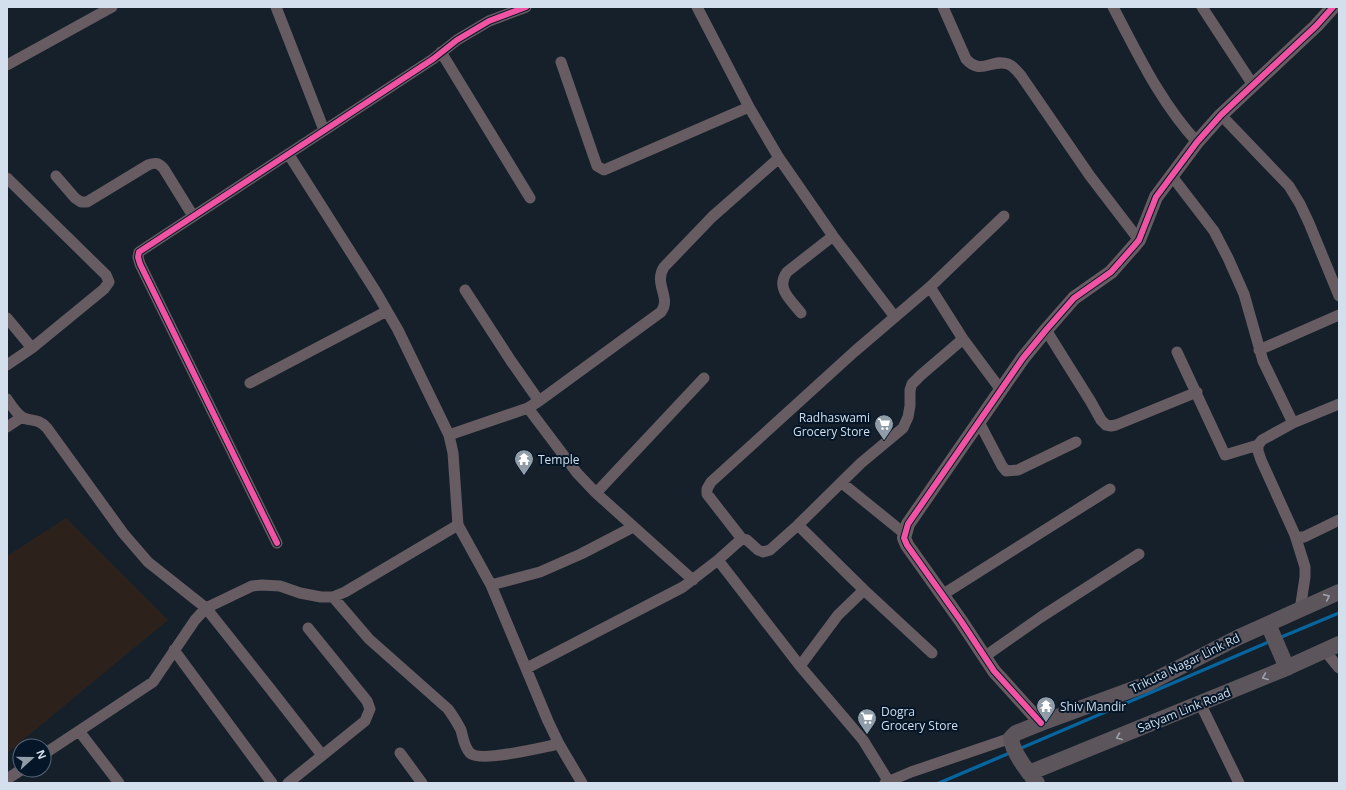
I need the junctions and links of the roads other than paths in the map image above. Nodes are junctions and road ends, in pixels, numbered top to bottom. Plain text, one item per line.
1 (112, 7) edge
2 (276, 7) edge
3 (526, 7) edge
4 (697, 7) edge
5 (943, 7) edge
6 (1113, 7) edge
7 (1202, 7) edge
8 (1333, 7) edge
9 (441, 52) junction
10 (562, 62) dead end
11 (7, 65) edge
12 (1253, 85) junction
13 (749, 107) junction
14 (1221, 115) junction
15 (324, 130) junction
16 (1197, 142) junction
17 (289, 155) junction
18 (779, 158) junction
19 (1171, 175) junction
20 (56, 176) dead end
21 (7, 178) edge
22 (530, 198) dead end
23 (193, 216) junction
24 (1004, 216) dead end
25 (832, 236) junction
26 (1139, 240) junction
27 (930, 287) junction
28 (465, 290) dead end
29 (1339, 296) edge
30 (387, 311) junction
31 (801, 314) dead end
32 (1339, 315) edge
33 (895, 316) junction
34 (7, 318) edge
35 (1046, 330) junction
36 (963, 339) junction
37 (32, 348) junction
38 (1259, 350) junction
39 (1177, 352) dead end
40 (7, 365) edge
41 (704, 378) dead end
42 (250, 383) dead end
43 (1001, 390) junction
44 (1197, 392) junction
45 (7, 399) edge
46 (539, 401) junction
47 (1339, 404) edge
48 (528, 408) junction
49 (22, 417) junction
50 (978, 422) junction
51 (1293, 423) junction
52 (7, 427) edge
53 (449, 435) junction
54 (1076, 442) dead end
55 (1258, 445) junction
56 (842, 482) junction
57 (1110, 489) dead end
58 (596, 493) junction
59 (1339, 520) edge
60 (458, 525) junction
61 (798, 525) junction
62 (633, 527) junction
63 (905, 534) junction
64 (1295, 535) junction
65 (742, 539) junction
66 (277, 543) dead end
67 (1139, 554) dead end
68 (718, 560) junction
69 (693, 580) junction
70 (491, 585) junction
71 (864, 590) junction
72 (1339, 592) edge
73 (942, 595) junction
74 (333, 597) junction
75 (206, 608) junction
76 (1300, 610) junction
77 (308, 628) dead end
78 (1271, 629) junction
79 (1332, 648) edge
80 (174, 650) junction
81 (932, 653) dead end
82 (984, 657) junction
83 (1285, 663) junction
84 (800, 666) junction
85 (527, 668) junction
86 (1339, 668) edge
87 (1200, 703) junction
88 (1041, 723) junction
89 (79, 731) junction
90 (1012, 741) junction
91 (558, 744) junction
92 (52, 749) edge
93 (400, 753) dead end
94 (322, 755) junction
95 (1030, 774) edge
96 (887, 782) edge
97 (119, 783) edge
98 (272, 783) edge
99 (288, 783) edge
100 (422, 783) edge
101 (582, 783) edge
102 (1239, 783) edge

1 - 11 street
2 - 15 street
3 - 9 street
4 - 13 street
5 - 26 street
6 - 16 street
7 - 12 street
8 - 12 street
9 - 15 street
9 - 22 street
10 - 13 street
12 - 14 street
13 - 18 street
14 - 16 street
14 - 29 street
15 - 17 street
16 - 19 street
17 - 23 street
17 - 30 street
18 - 25 street
18 - 46 street
19 - 26 street
19 - 38 street
20 - 23 street
21 - 37 street
23 - 66 street
24 - 27 street
25 - 31 street
25 - 33 street
26 - 35 street
27 - 33 street
27 - 36 street
28 - 46 street
30 - 42 street
30 - 53 street
32 - 38 street
33 - 65 street
34 - 37 street
35 - 43 street
35 - 44 street
36 - 43 street
36 - 56 street
37 - 40 street
38 - 51 street
39 - 44 street
41 - 58 street
43 - 50 street
44 - 55 street
45 - 49 street
46 - 48 street
47 - 51 street
48 - 53 street
48 - 58 street
49 - 52 street
49 - 75 street
50 - 54 street
50 - 63 street
51 - 55 street
53 - 60 street
55 - 64 street
56 - 61 street
56 - 63 street
57 - 73 street
58 - 62 street
59 - 64 street
60 - 70 street
60 - 74 street
61 - 65 street
61 - 71 street
62 - 69 street
62 - 70 street
63 - 73 street
64 - 76 street
65 - 68 street
67 - 82 street
68 - 69 street
68 - 84 street
69 - 85 street
70 - 85 street
71 - 81 street
71 - 84 street
76 -> 72 main road, Trikuta Nagar Link Rd
73 - 82 street
74 - 75 street
74 - 91 street
75 - 80 street
75 - 94 street
76 - 78 main road, Trikuta Nagar Link Rd
77 - 94 street
78 - 83 main road
78 - 88 main road, Trikuta Nagar Link Rd
79 - 83 main road, Satyam Link Road
79 - 86 street
80 - 89 street
80 - 98 street
82 - 88 street
83 -> 87 main road, Satyam Link Road
84 - 96 street
85 - 91 street
87 -> 95 main road, Satyam Link Road
87 - 102 street
88 - 90 main road, Trikuta Nagar Link Rd
89 - 92 street
89 - 97 street
90 - 95 main road
90 - 96 street
91 - 101 street
93 - 100 street
94 - 99 street

